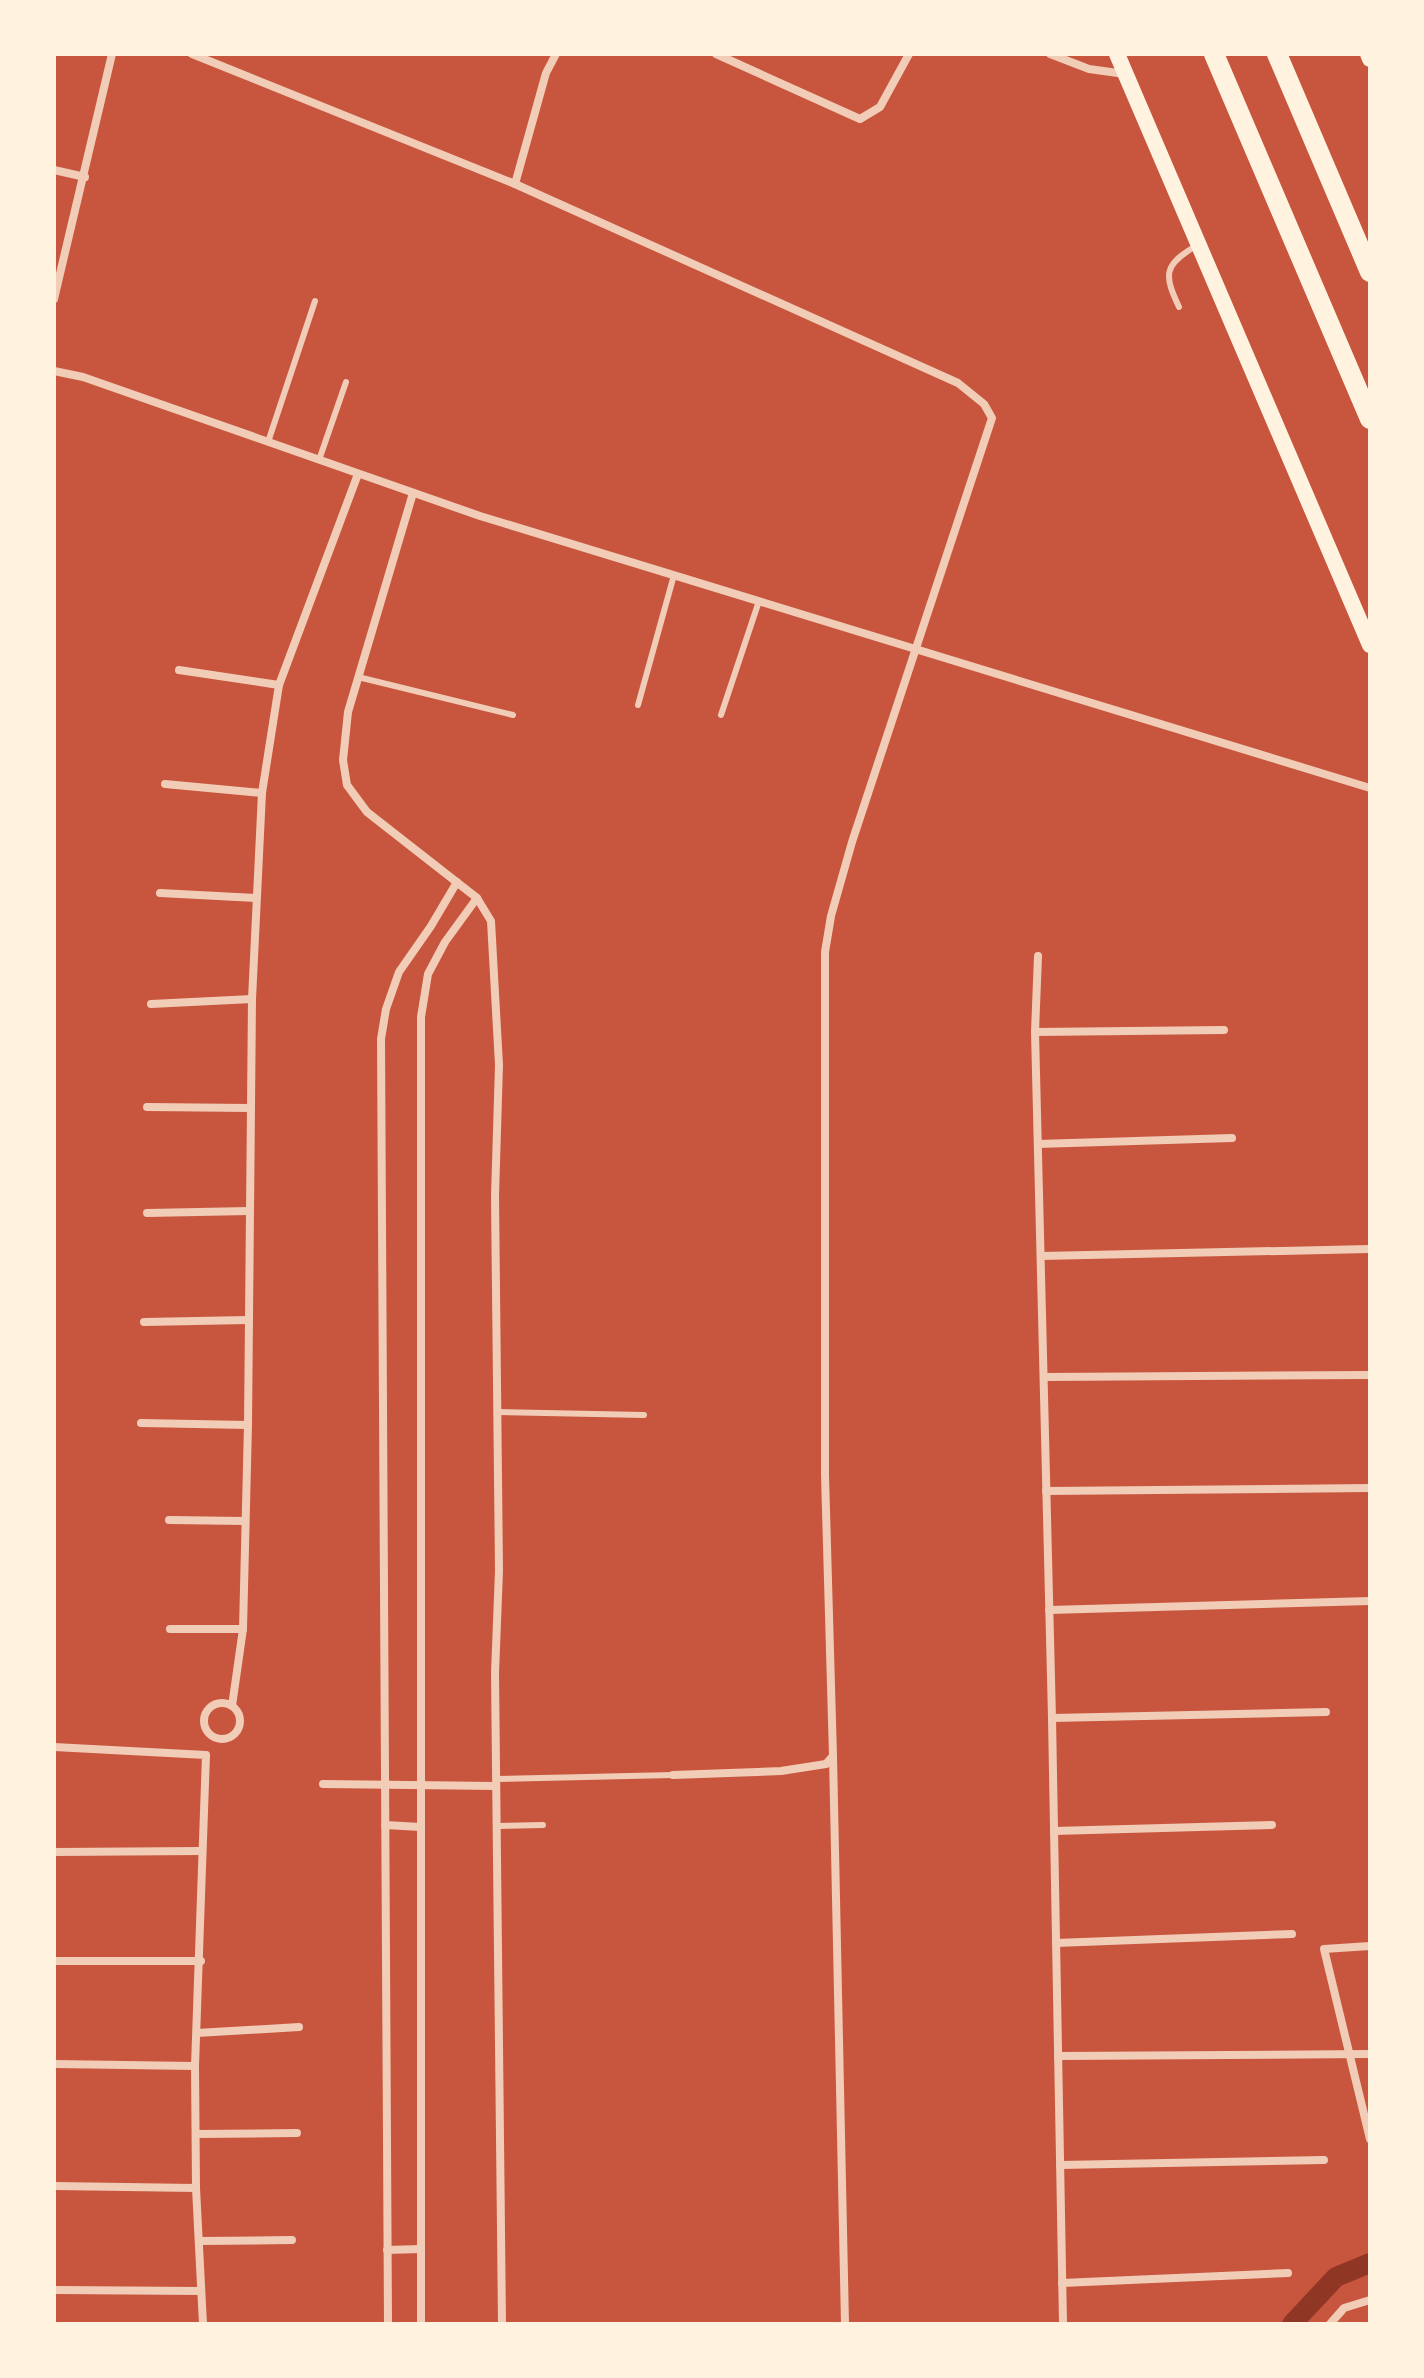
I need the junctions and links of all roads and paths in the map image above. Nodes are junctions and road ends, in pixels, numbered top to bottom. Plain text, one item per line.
1 (112, 54) edge
2 (192, 54) edge
3 (556, 54) edge
4 (716, 54) edge
5 (909, 54) edge
6 (1050, 54) edge
7 (1117, 54) edge
8 (1214, 54) edge
9 (1277, 54) edge
10 (1126, 74) junction
11 (54, 170) edge
12 (85, 177) junction
13 (515, 184) junction
14 (1199, 245) junction
15 (1370, 272) edge
16 (54, 299) edge
17 (315, 301) dead end
18 (1179, 307) dead end
19 (54, 371) edge
20 (346, 382) dead end
21 (1370, 419) edge
22 (268, 442) junction
23 (319, 460) junction
24 (358, 474) junction
25 (413, 493) junction
26 (674, 575) junction
27 (759, 601) junction
28 (1370, 645) edge
29 (917, 650) junction
30 (179, 670) dead end
31 (358, 677) junction
32 (279, 685) junction
33 (638, 705) dead end
34 (513, 715) dead end
35 (721, 715) dead end
36 (165, 784) dead end
37 (1370, 788) edge
38 (262, 793) junction
39 (457, 882) junction
40 (160, 893) dead end
41 (256, 898) junction
42 (477, 898) junction
43 (1038, 956) dead end
44 (252, 999) junction
45 (151, 1004) dead end
46 (1224, 1030) dead end
47 (1035, 1032) junction
48 (147, 1107) dead end
49 (250, 1108) junction
50 (1232, 1138) dead end
51 (1038, 1144) junction
52 (249, 1211) junction
53 (147, 1213) dead end
54 (1370, 1249) edge
55 (1041, 1256) junction
56 (248, 1320) junction
57 (144, 1322) dead end
58 (1370, 1375) edge
59 (1044, 1377) junction
60 (497, 1412) junction
61 (644, 1415) dead end
62 (141, 1423) dead end
63 (248, 1425) junction
64 (1370, 1488) edge
65 (1046, 1491) junction
66 (169, 1520) dead end
67 (244, 1521) junction
68 (1370, 1601) edge
69 (1049, 1610) junction
70 (170, 1629) dead end
71 (243, 1629) junction
72 (232, 1706) junction
73 (1326, 1712) dead end
74 (1052, 1718) junction
75 (212, 1735) junction
76 (54, 1747) edge
77 (206, 1755) junction
78 (833, 1756) junction
79 (673, 1775) joint
80 (496, 1782) junction
81 (323, 1784) dead end
82 (385, 1785) junction
83 (421, 1785) junction
84 (385, 1825) junction
85 (543, 1825) dead end
86 (1272, 1825) dead end
87 (497, 1826) junction
88 (421, 1827) junction
89 (1054, 1831) junction
90 (201, 1851) junction
91 (54, 1852) edge
92 (1292, 1934) dead end
93 (1056, 1943) junction
94 (1370, 1946) edge
95 (54, 1961) edge
96 (201, 1961) junction
97 (299, 2027) dead end
98 (197, 2033) junction
99 (1351, 2054) junction
100 (1370, 2054) edge
101 (1058, 2056) junction
102 (54, 2064) edge
103 (195, 2066) junction
104 (297, 2133) dead end
105 (196, 2134) junction
106 (1370, 2139) edge
107 (1324, 2160) dead end
108 (1060, 2165) junction
109 (54, 2186) edge
110 (196, 2188) junction
111 (292, 2240) dead end
112 (199, 2241) junction
113 (421, 2249) junction
114 (387, 2250) junction
115 (1288, 2273) dead end
116 (1062, 2283) junction
117 (54, 2290) edge
118 (201, 2291) junction
119 (1370, 2300) edge
120 (203, 2324) edge
121 (388, 2324) edge
122 (421, 2324) edge
123 (502, 2324) edge
124 (845, 2324) edge
125 (1063, 2324) edge
126 (1330, 2324) edge

1 - 12 street
2 - 13 street
3 - 13 street
4 - 5 street
6 - 10 street
7 - 10 main road
8 - 21 highway
9 - 15 highway
10 - 14 main road
11 - 12 street
12 - 16 street
13 - 29 street
14 - 18 lane
14 - 28 main road
17 - 22 lane
19 - 22 street
20 - 23 lane
22 - 23 street
23 - 24 street
24 - 25 street
24 - 32 street
25 - 26 street
25 - 31 street
26 - 27 street
26 - 33 lane
27 - 29 street
27 - 35 lane
29 - 37 street
29 - 78 street
30 - 32 street
31 - 34 lane
31 - 39 street
32 - 38 street
36 - 38 street
38 - 41 street
39 - 42 street
39 - 82 street
40 - 41 street
41 - 44 street
42 - 60 street
42 - 83 street
43 - 47 street
44 - 45 street
44 - 49 street
46 - 47 street
47 - 51 street
48 - 49 street
49 - 52 street
50 - 51 street
51 - 55 street
52 - 53 street
52 - 56 street
54 - 55 street
55 - 59 street
56 - 57 street
56 - 63 street
58 - 59 street
59 - 65 street
60 - 61 lane
60 - 80 street
62 - 63 street
63 - 67 street
64 - 65 street
65 - 69 street
66 - 67 street
67 - 71 street
68 - 69 street
69 - 74 street
70 - 71 street
71 - 72 street
72 - 75 street
72 - 75 street
73 - 74 street
74 - 89 street
75 - 77 street
76 - 77 street
77 - 90 street
78 - 79 street
78 - 124 street
79 - 80 lane
80 - 83 street
80 - 87 street
81 - 82 street
82 - 83 street
82 - 84 street
83 - 88 street
84 - 88 street
84 - 114 street
85 - 87 lane
86 - 89 street
87 - 123 street
88 - 113 street
89 - 93 street
90 - 91 street
90 - 96 street
92 - 93 street
93 - 101 street
94 - 99 street
95 - 96 street
96 - 98 street
97 - 98 street
98 - 103 street
99 - 100 street
99 - 101 street
99 - 106 street
101 - 108 street
102 - 103 street
103 - 105 street
104 - 105 street
105 - 110 street
107 - 108 street
108 - 116 street
109 - 110 street
110 - 112 street
111 - 112 street
112 - 118 street
113 - 114 street
113 - 122 street
114 - 121 street
115 - 116 street
116 - 125 street
117 - 118 street
118 - 120 street
119 - 126 street

